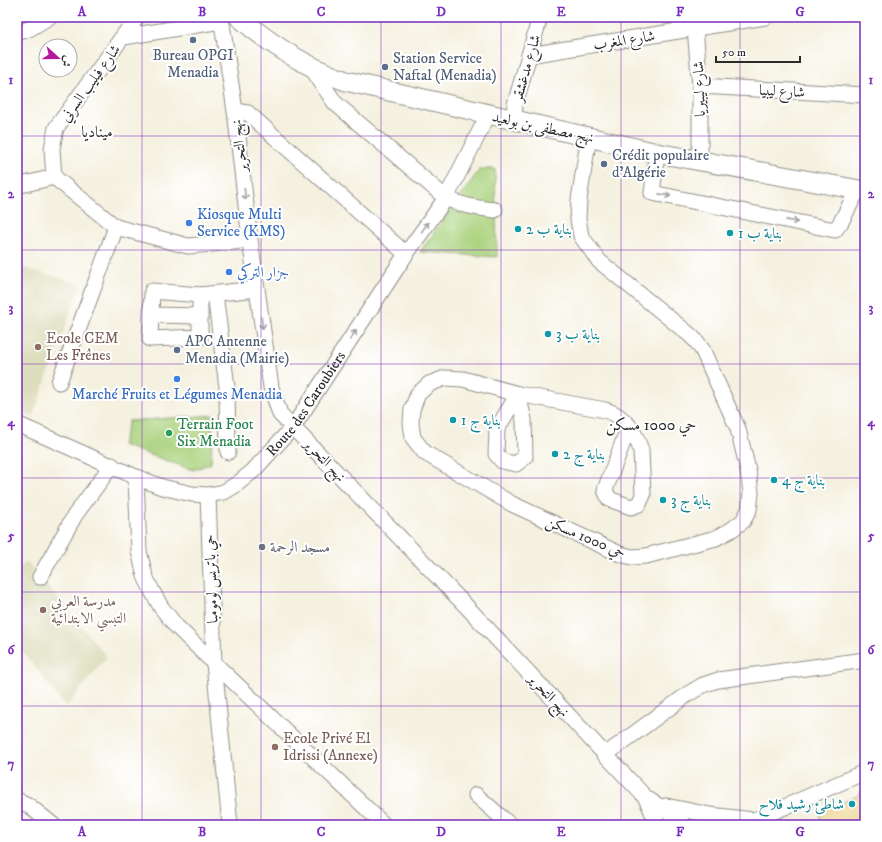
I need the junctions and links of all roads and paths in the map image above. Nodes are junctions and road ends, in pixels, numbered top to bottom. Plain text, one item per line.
1 (48, 17) edge
2 (138, 17) edge
3 (239, 17) edge
4 (540, 17) edge
5 (765, 17) edge
6 (221, 19) edge
7 (695, 23) edge
8 (17, 33) edge
9 (124, 36) junction
10 (529, 55) junction
11 (311, 67) junction
12 (700, 86) junction
13 (865, 95) edge
14 (235, 111) junction
15 (488, 114) junction
16 (514, 119) junction
17 (589, 136) junction
18 (657, 153) junction
19 (700, 161) junction
20 (54, 176) junction
21 (17, 186) edge
22 (861, 190) edge
23 (446, 198) junction
24 (495, 210) dead end
25 (116, 228) junction
26 (250, 240) junction
27 (406, 254) junction
28 (257, 289) junction
29 (208, 294) junction
30 (151, 315) junction
31 (200, 316) junction
32 (59, 382) dead end
33 (17, 424) edge
34 (629, 426) junction
35 (293, 427) junction
36 (228, 452) dead end
37 (112, 465) junction
38 (136, 477) junction
39 (208, 495) junction
40 (40, 577) dead end
41 (865, 660) edge
42 (214, 663) junction
43 (606, 755) junction
44 (865, 772) edge
45 (476, 795) dead end
46 (17, 800) edge
47 (650, 803) junction
48 (748, 823) edge
49 (53, 825) edge
50 (230, 825) edge
51 (384, 825) edge
52 (510, 825) edge
53 (648, 825) edge
54 (658, 825) edge
55 (684, 825) edge

1 - 8 street
2 - 9 street, شارع فيليب السرني
3 - 11 main road, نهج مصطفى بن بولعيد
4 - 10 street, شارع مدغشقر
5 - 7 street, شارع المغرب
6 - 9 street, شارع فيليب السرني
6 - 14 street, نهج التحرير
7 - 10 street, شارع المغرب
7 - 12 street, شارع ليبيريا
9 - 20 street, شارع فيليب السرني
10 - 16 street, شارع مدغشقر
11 - 15 main road, نهج مصطفى بن بولعيد
11 - 23 street
12 - 13 street, شارع ليبيا
12 - 19 street, شارع ليبيريا
14 -> 26 street, نهج التحرير
14 - 27 street
15 - 16 main road, نهج مصطفى بن بولعيد
15 - 23 street, Route des Caroubiers
16 - 17 main road, نهج مصطفى بن بولعيد
17 - 18 main road, نهج مصطفى بن بولعيد
17 - 34 street, حي 1000 مسكن
18 - 19 main road, نهج مصطفى بن بولعيد
18 -> 22 street
19 - 22 main road, نهج مصطفى بن بولعيد
20 - 21 street
20 - 25 street
23 - 24 street
27 -> 23 street, Route des Caroubiers
25 - 26 street
25 - 32 street
26 - 28 street, نهج التحرير
35 -> 27 street, Route des Caroubiers
28 - 29 street
28 -> 35 street, نهج التحرير
29 - 30 street
29 - 31 street
29 - 36 street
30 - 31 street
30 - 31 street
33 - 37 street, Route des Caroubiers
34 - 34 street, حي 1000 مسكن
35 - 39 street, Route des Caroubiers
35 - 43 street, نهج التحرير
37 - 38 street, Route des Caroubiers
37 - 40 street
38 - 39 street, Route des Caroubiers
38 - 42 street, حي باتريس لومومبا
39 - 42 street, حي باتريس لومومبا
41 - 43 street
42 - 50 street, حي باتريس لومومبا
42 - 51 street, حي باتريس لومومبا
43 - 47 street, نهج التحرير
44 - 48 street
45 - 52 street
46 - 49 street
47 - 48 street
47 - 53 street
47 - 54 street, نهج التحرير
47 - 55 street, نهج التحرير

